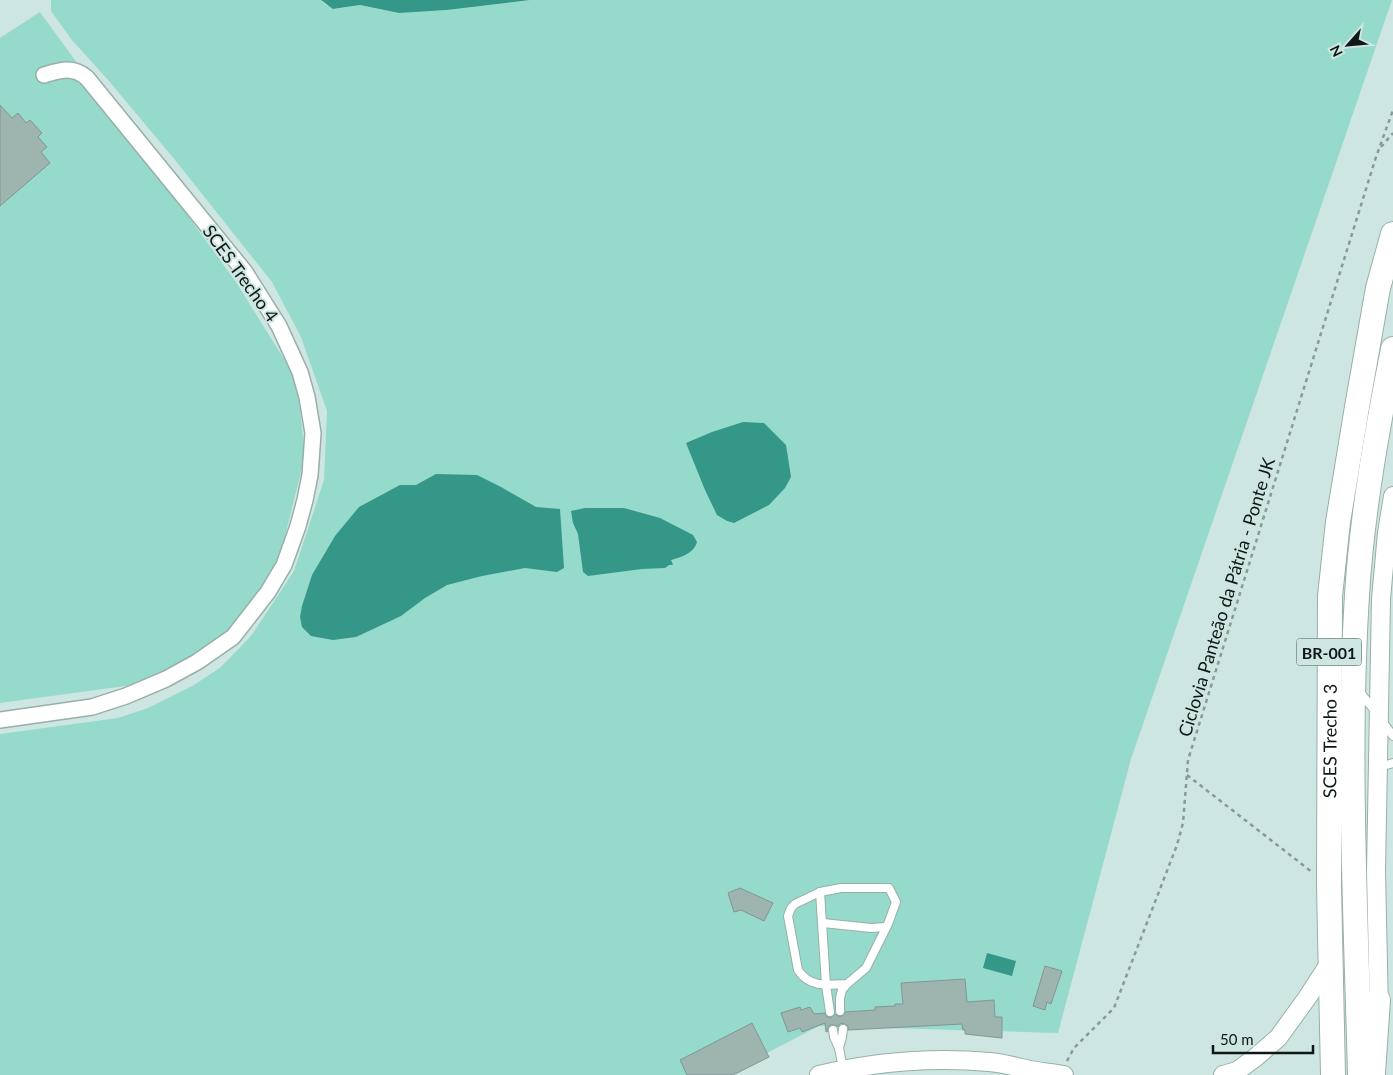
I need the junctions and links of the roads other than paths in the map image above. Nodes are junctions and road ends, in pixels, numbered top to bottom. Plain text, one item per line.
1 (44, 75) dead end
2 (1393, 234) edge
3 (1393, 349) edge
4 (1390, 376) edge
5 (1393, 496) edge
6 (1353, 684) junction
7 (1378, 716) junction
8 (0, 720) edge
9 (1393, 736) edge
10 (1385, 766) edge
11 (820, 892) junction
12 (823, 923) junction
13 (886, 927) junction
14 (1331, 961) junction
15 (846, 984) junction
16 (826, 985) junction
17 (1378, 1000) junction
18 (840, 1011) dead end
19 (830, 1012) dead end
20 (843, 1029) dead end
21 (833, 1030) dead end
22 (839, 1048) junction
23 (842, 1069) junction
24 (1039, 1073) edge
25 (1230, 1073) edge
26 (819, 1075) edge
27 (1062, 1075) edge
28 (1257, 1075) edge
29 (1333, 1075) edge
30 (1360, 1075) edge
31 (1373, 1075) edge
32 (1383, 1075) edge

1 - 8 street, SCES Trecho 4
2 - 14 highway, SCES Trecho 3 / BR-001
3 - 4 highway, SCES Trecho 3 / BR-001
4 - 6 highway, SCES Trecho 3 / BR-001
5 - 7 street
6 - 7 lane
6 - 30 highway, SCES Trecho 3 / BR-001
7 - 9 lane
7 - 10 street
10 - 17 street
11 - 12 lane
11 - 13 lane
11 - 16 lane
12 - 13 lane
12 - 16 lane
13 - 15 lane
14 - 25 street
14 - 29 highway, SCES Trecho 3 / BR-001
15 - 16 lane
15 - 18 lane
16 - 19 lane
17 - 31 highway
17 - 32 street
20 - 22 lane
21 - 22 lane
22 - 23 lane
23 - 24 street
23 - 26 street
24 - 27 street
25 - 28 street

